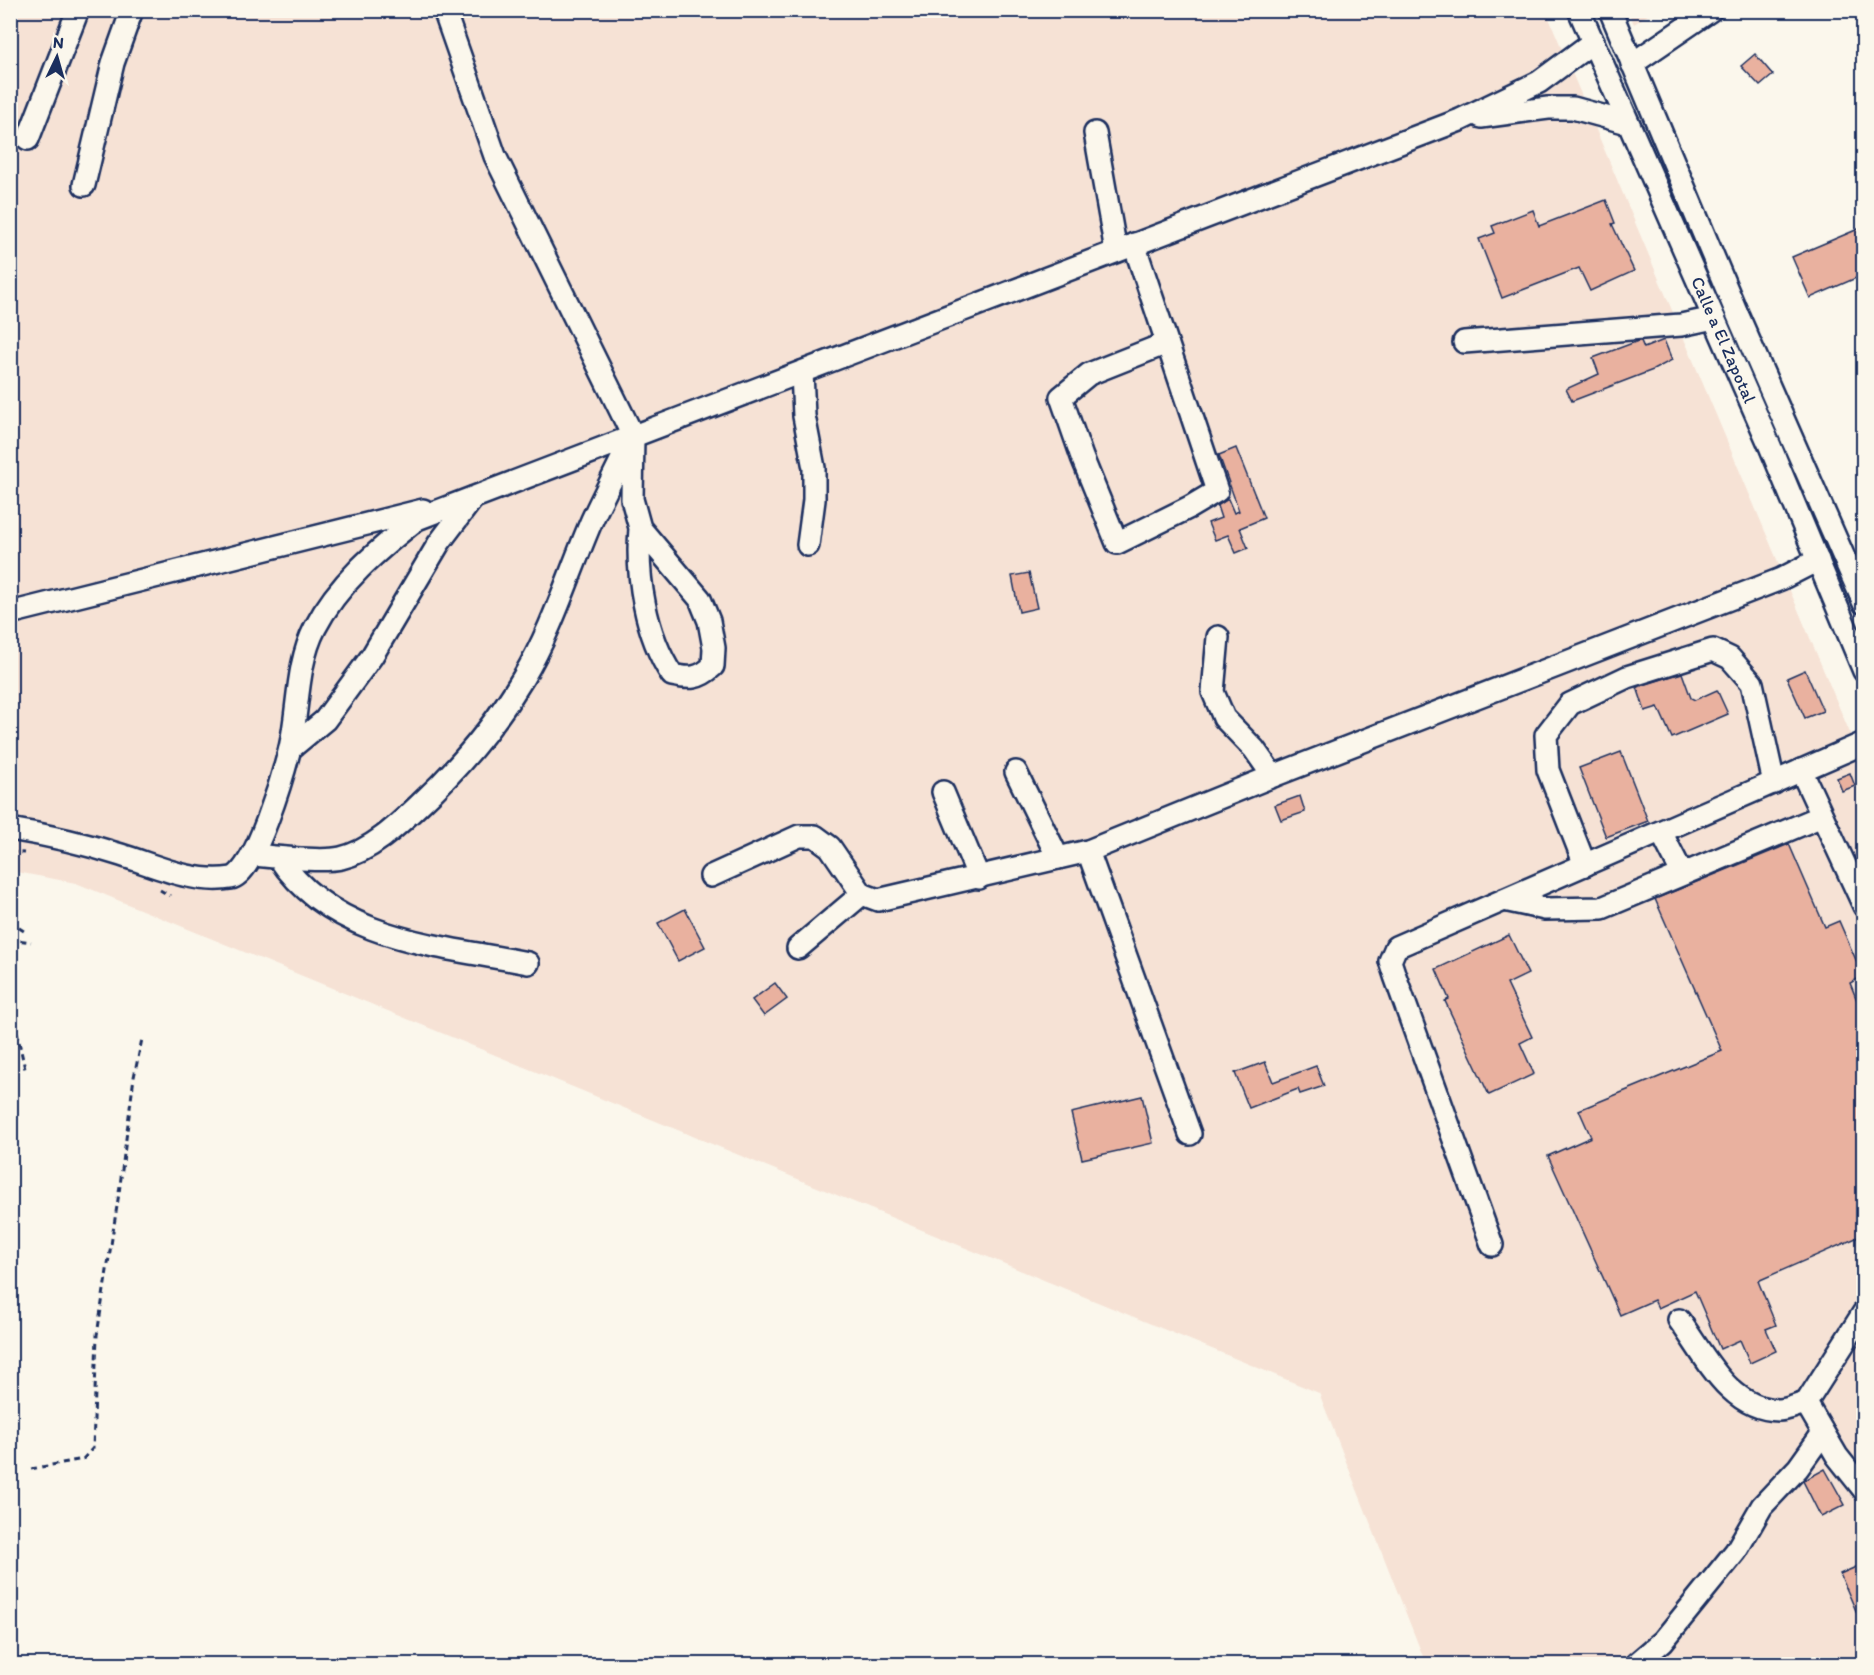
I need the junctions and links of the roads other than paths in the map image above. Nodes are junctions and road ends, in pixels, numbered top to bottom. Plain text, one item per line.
1 (78, 10) edge
2 (132, 10) edge
3 (444, 10) edge
4 (1579, 10) edge
5 (1610, 10) edge
6 (1711, 10) edge
7 (1593, 42) junction
8 (1632, 64) junction
9 (1460, 120) junction
10 (1628, 123) junction
11 (1095, 133) dead end
12 (28, 139) dead end
13 (84, 185) dead end
14 (1125, 248) junction
15 (1714, 318) junction
16 (1464, 342) dead end
17 (1167, 343) junction
18 (802, 372) junction
19 (633, 436) junction
20 (473, 498) junction
21 (640, 528) junction
22 (808, 545) dead end
23 (1818, 560) junction
24 (1863, 603) edge
25 (10, 613) edge
26 (1218, 637) dead end
27 (1863, 671) edge
28 (1863, 743) edge
29 (290, 749) junction
30 (1802, 770) junction
31 (1016, 772) dead end
32 (1273, 776) junction
33 (1774, 783) junction
34 (943, 792) dead end
35 (1822, 816) junction
36 (10, 829) edge
37 (1661, 832) junction
38 (1088, 852) junction
39 (254, 855) junction
40 (279, 858) junction
41 (1058, 858) junction
42 (1585, 865) junction
43 (1682, 873) junction
44 (711, 876) dead end
45 (979, 878) junction
46 (862, 894) junction
47 (1504, 900) junction
48 (1863, 906) edge
49 (798, 948) dead end
50 (528, 963) dead end
51 (1190, 1134) dead end
52 (1492, 1245) dead end
53 (1863, 1312) edge
54 (1679, 1320) dead end
55 (1806, 1403) junction
56 (1823, 1433) junction
57 (1863, 1490) edge
58 (1636, 1665) edge

1 - 12 street
2 - 13 street
3 - 19 street
4 - 7 street, Calle a El Zapotal
5 - 8 street, Calle a El Zapotal
6 - 8 street
7 - 9 street
7 - 10 street, Calle a El Zapotal
8 - 24 street, Calle a El Zapotal
9 - 10 street
9 - 14 street
10 - 15 street, Calle a El Zapotal
11 - 14 street
14 - 17 street
14 - 18 street
15 - 16 street
15 - 23 street, Calle a El Zapotal
17 - 17 street
18 - 19 street
18 - 22 street
19 - 20 street
19 - 21 street
19 - 40 street
20 - 25 street
20 - 29 street
20 - 29 street
21 - 21 street
23 - 27 street, Calle a El Zapotal
23 - 32 street
26 - 32 street
28 - 30 street
29 - 39 street
30 - 33 street
30 - 35 street
31 - 41 street
32 - 38 street
33 - 37 street
33 - 42 street
34 - 45 street
35 - 43 street
35 - 48 street
36 - 39 street
37 - 42 street
37 - 43 street
38 - 41 street
38 - 51 street
39 - 40 street
40 - 50 street
41 - 45 street
42 - 47 street
43 - 47 street
44 - 46 street
45 - 46 street
46 - 49 street
47 - 52 street
53 - 55 street
54 - 55 street
55 - 56 street
56 - 57 street
56 - 58 street

